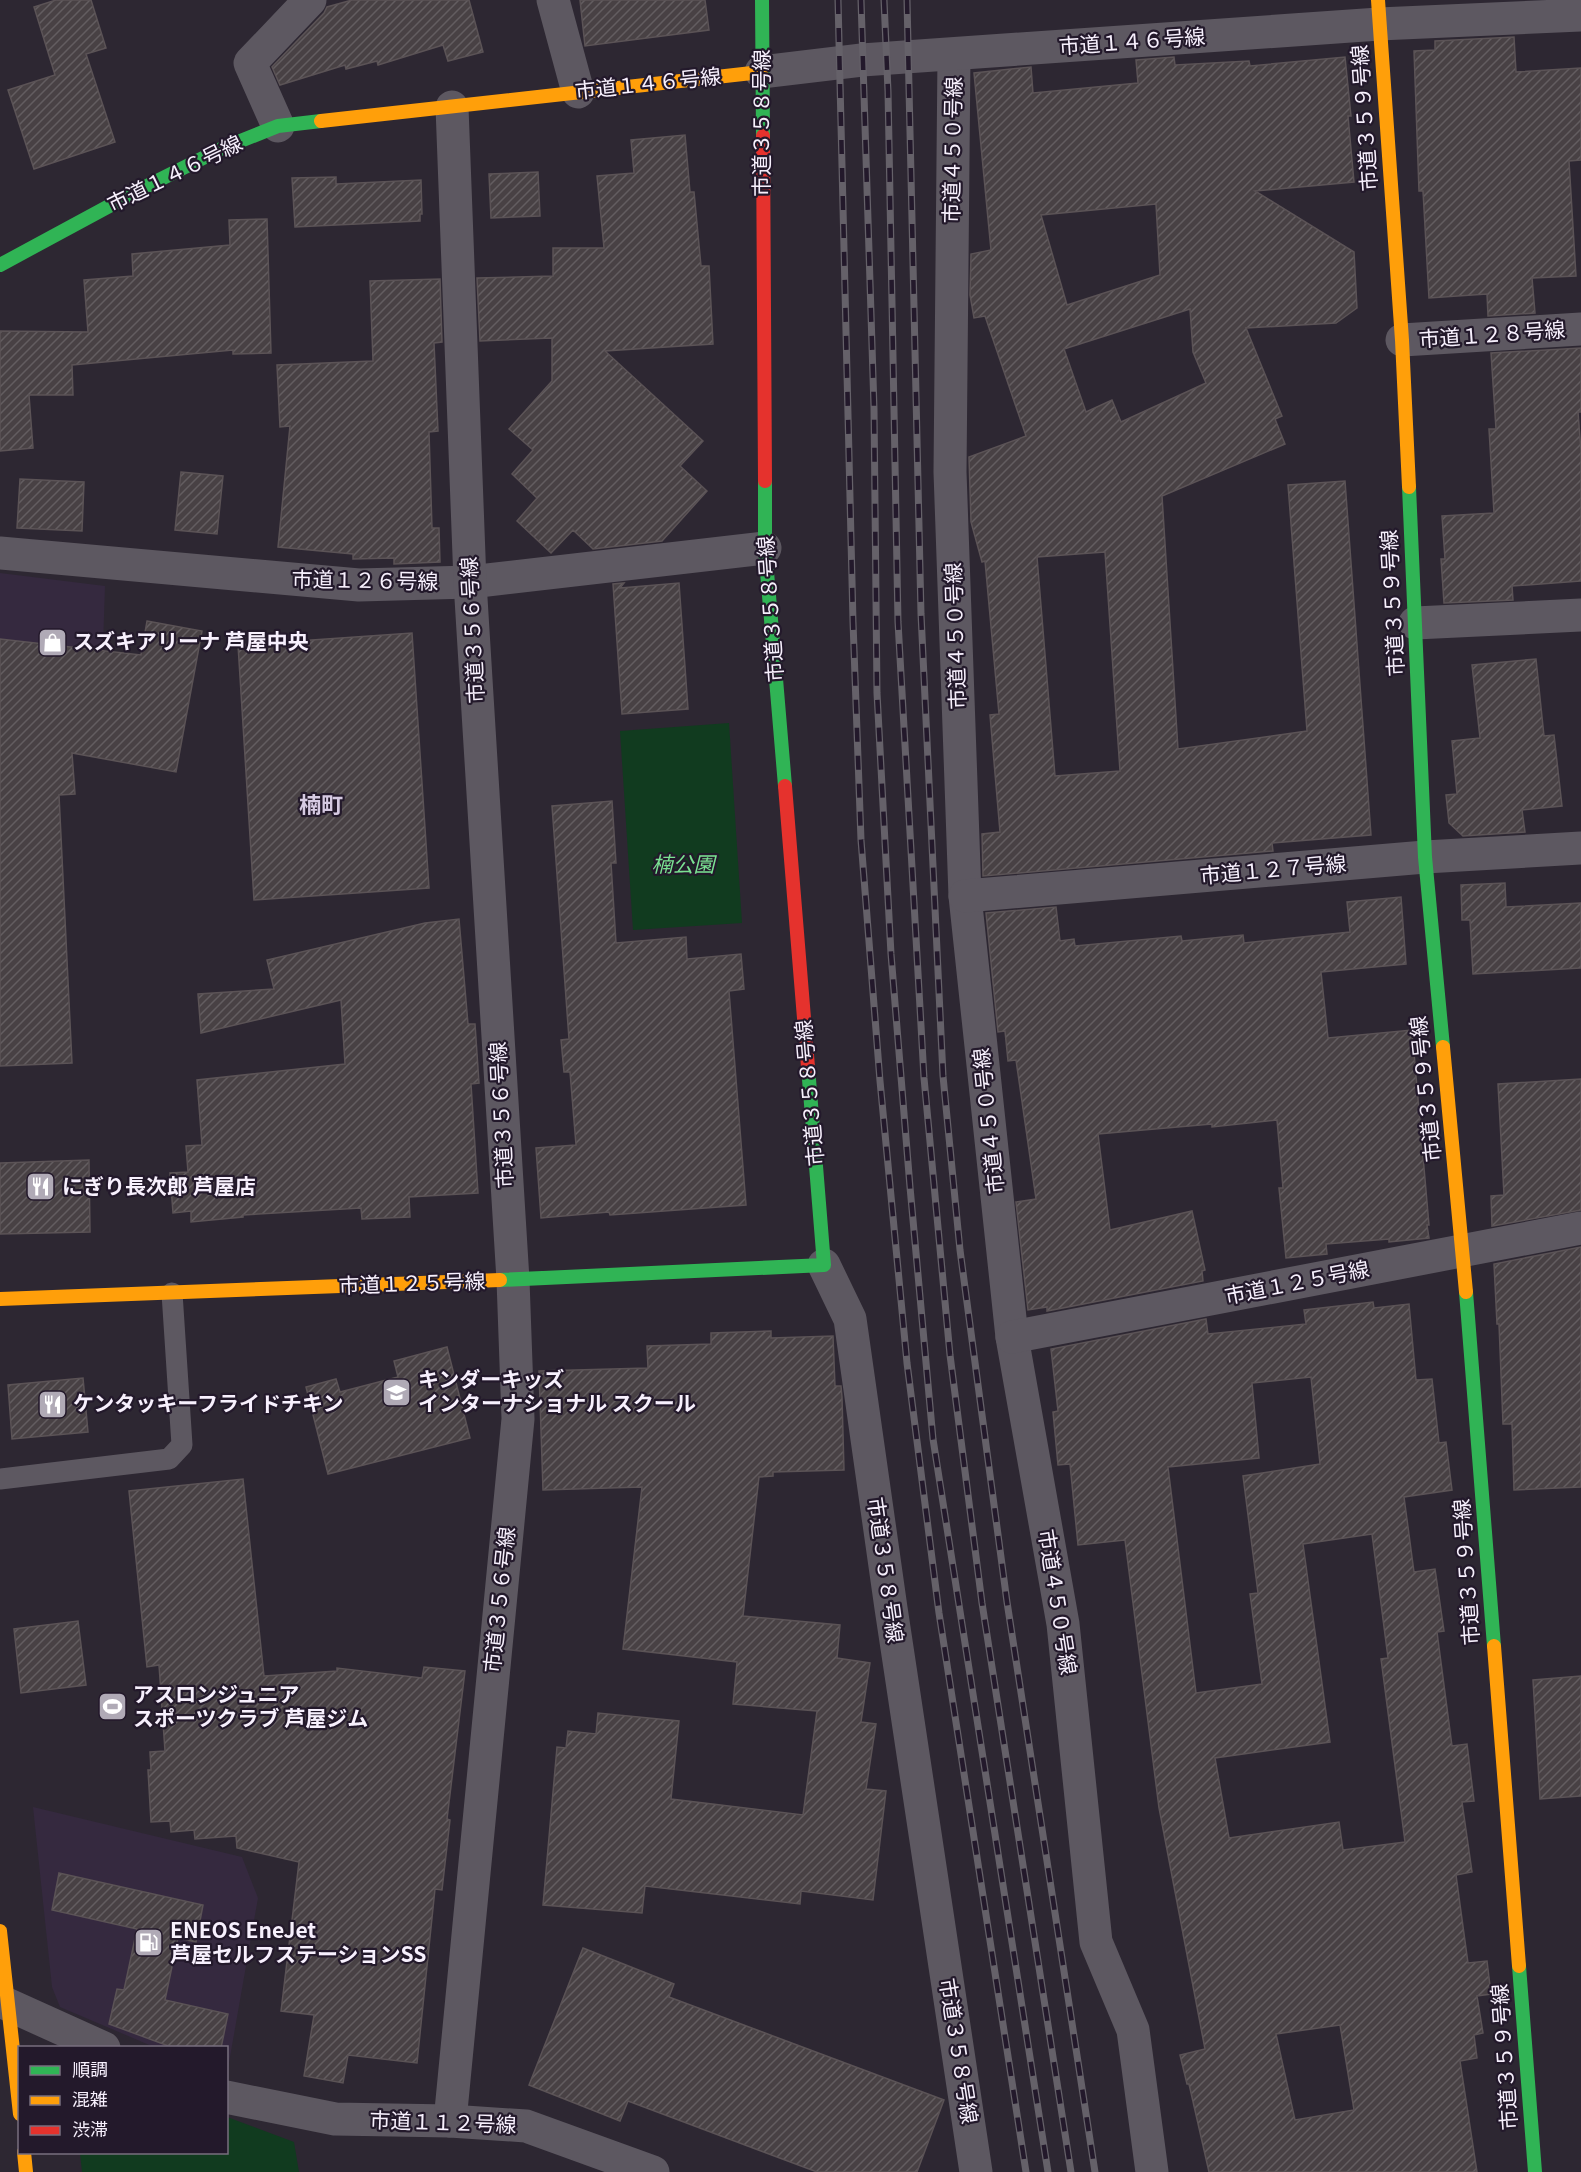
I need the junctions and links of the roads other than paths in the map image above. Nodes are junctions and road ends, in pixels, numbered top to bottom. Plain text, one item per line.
1 (309, 0) edge
2 (553, 0) edge
3 (762, 0) edge
4 (1378, 12) edge
5 (1581, 15) edge
6 (954, 55) junction
7 (761, 72) junction
8 (578, 92) junction
9 (452, 107) junction
10 (278, 126) junction
11 (0, 266) edge
12 (1581, 329) edge
13 (1402, 340) junction
14 (765, 548) junction
15 (0, 553) edge
16 (470, 582) junction
17 (1581, 615) edge
18 (1415, 623) junction
19 (1581, 848) edge
20 (1425, 857) junction
21 (965, 896) junction
22 (1581, 1228) edge
23 (1463, 1251) junction
24 (824, 1265) junction
25 (513, 1280) junction
26 (172, 1293) junction
27 (0, 1299) edge
28 (1012, 1337) junction
29 (0, 1479) edge
30 (0, 1931) edge
31 (4, 2003) edge
32 (100, 2046) edge
33 (228, 2097) edge
34 (18, 2100) edge
35 (450, 2121) junction
36 (24, 2154) edge
37 (26, 2172) edge
38 (653, 2172) edge
39 (976, 2172) edge
40 (1152, 2172) edge
41 (1535, 2172) edge

1 - 10 street
2 - 8 street
3 - 7 main road, 市道３５８号線
4 - 5 street, 市道１４６号線
4 - 6 street, 市道１４６号線
4 - 13 main road, 市道３５９号線
6 - 7 street, 市道１４６号線
6 - 21 street, 市道４５０号線
7 - 8 main road, 市道１４６号線
7 - 14 main road, 市道３５８号線
8 - 9 main road, 市道１４６号線
9 - 10 main road, 市道１４６号線
9 - 16 street, 市道３５６号線
10 - 11 main road, 市道１４６号線
12 - 13 street, 市道１２８号線
13 - 18 main road, 市道３５９号線
14 - 16 street, 市道１２６号線
14 - 24 main road, 市道３５８号線
15 - 16 street, 市道１２６号線
16 - 25 street, 市道３５６号線
17 - 18 street
18 - 20 main road, 市道３５９号線
19 - 20 street, 市道１２７号線
20 - 21 street, 市道１２７号線
20 - 23 main road, 市道３５９号線
21 - 28 street, 市道４５０号線
22 - 23 street, 市道１２５号線
23 - 28 street, 市道１２５号線
23 - 41 main road, 市道３５９号線
24 - 25 main road, 市道１２５号線
24 - 39 street, 市道３５８号線
25 - 26 main road, 市道１２５号線
25 - 35 street, 市道３５６号線
26 - 27 main road, 市道１２５号線
26 - 29 lane
28 - 40 street, 市道４５０号線
30 - 31 main road
31 - 32 street
31 - 34 main road
33 - 35 street, 市道１１２号線
35 - 38 street, 市道１１２号線
36 - 37 main road

